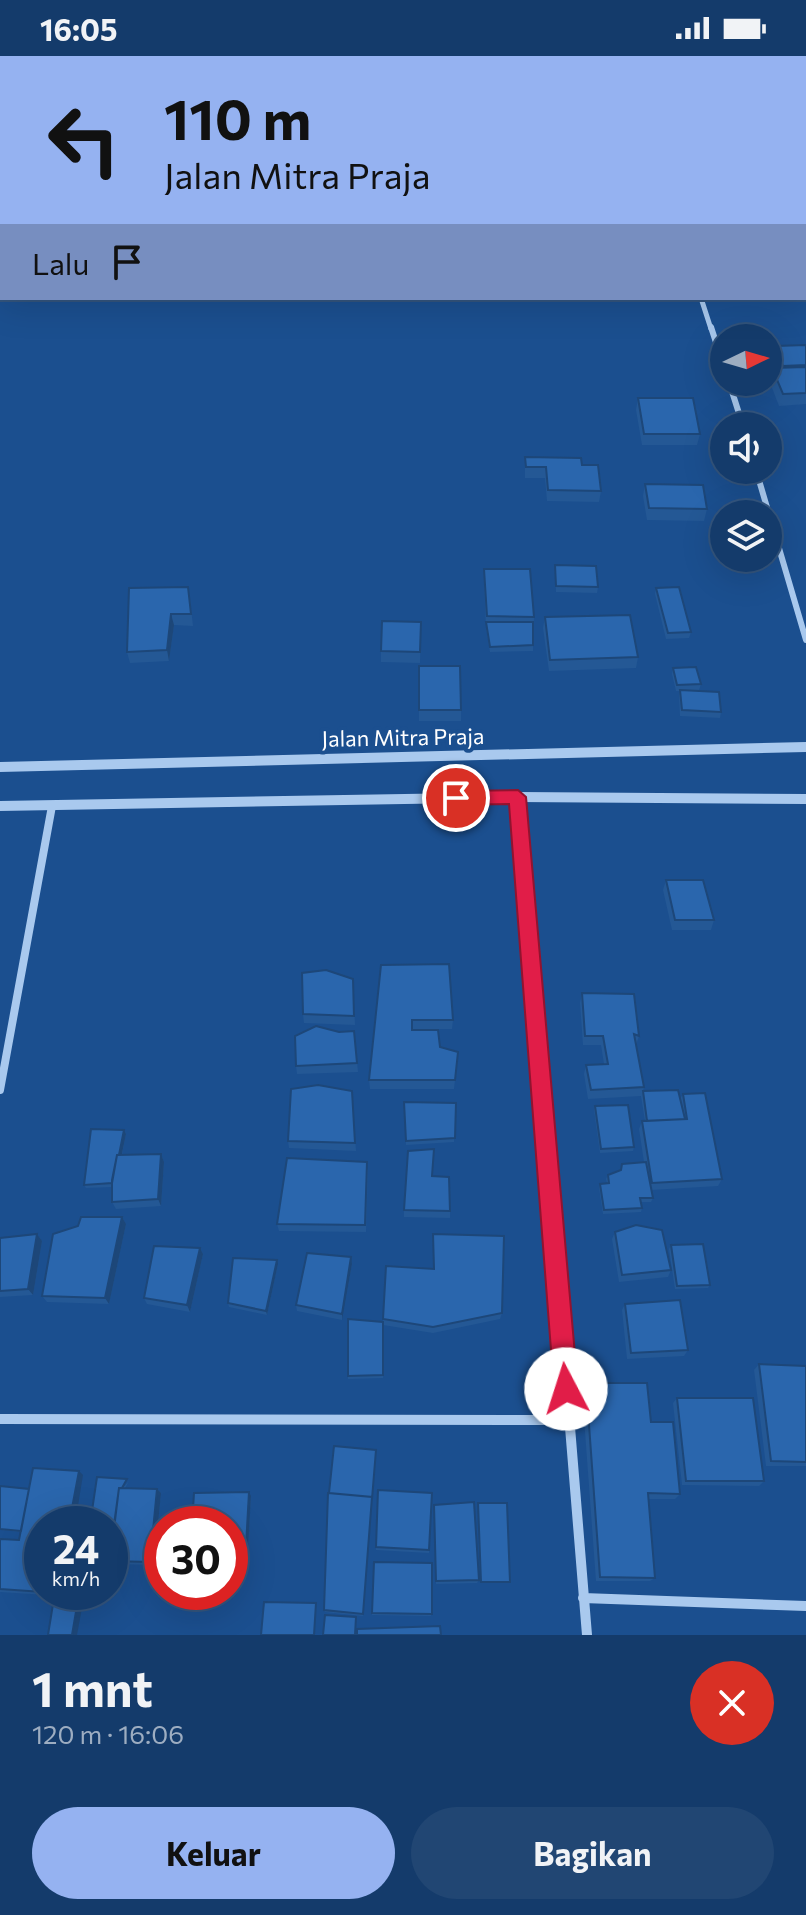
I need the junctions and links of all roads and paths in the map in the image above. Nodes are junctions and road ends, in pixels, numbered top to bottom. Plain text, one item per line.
1 (702, 300) edge
2 (710, 325) edge
3 (760, 484) edge
4 (806, 640) edge
5 (806, 747) edge
6 (0, 767) edge
7 (518, 797) junction
8 (806, 799) edge
9 (0, 806) edge
10 (52, 806) junction
11 (0, 1090) edge
12 (0, 1419) edge
13 (568, 1420) junction
14 (583, 1598) junction
15 (806, 1606) edge
16 (587, 1635) edge

1 - 2 street
3 - 4 street
5 - 6 street, Jalan Mitra Praja
7 - 8 street
7 - 10 street
7 - 13 street
9 - 10 street
10 - 11 street
12 - 13 street
13 - 14 street
14 - 15 street
14 - 16 street

